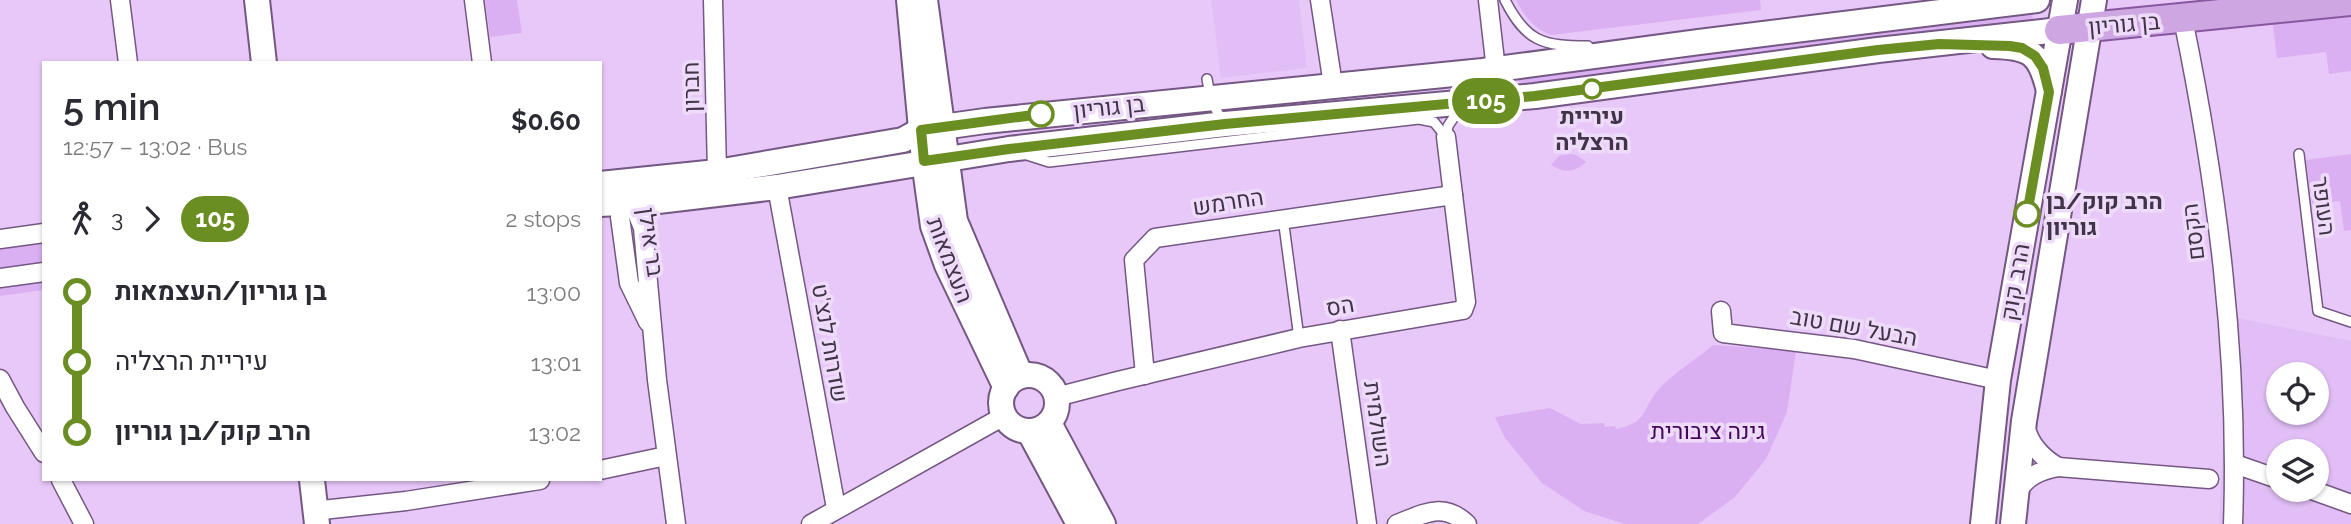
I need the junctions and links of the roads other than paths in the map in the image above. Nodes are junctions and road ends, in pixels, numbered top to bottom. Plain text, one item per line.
1 (120, 0) edge
2 (257, 0) edge
3 (474, 0) edge
4 (713, 0) edge
5 (909, 0) edge
6 (925, 0) edge
7 (1320, 0) edge
8 (1488, 0) edge
9 (1496, 0) edge
10 (1505, 0) edge
11 (2038, 0) edge
12 (2065, 0) edge
13 (2351, 1) edge
14 (2091, 13) edge
15 (2183, 19) junction
16 (2059, 30) junction
17 (1699, 42) junction
18 (1939, 44) junction
19 (1660, 47) junction
20 (128, 61) edge
21 (264, 61) edge
22 (482, 61) edge
23 (1495, 68) junction
24 (1671, 79) junction
25 (1333, 85) junction
26 (1203, 92) junction
27 (2049, 92) junction
28 (1535, 96) junction
29 (1477, 102) junction
30 (1225, 124) junction
31 (932, 129) junction
32 (1446, 137) junction
33 (1009, 149) junction
34 (2299, 155) dead end
35 (935, 160) junction
36 (718, 172) junction
37 (777, 187) junction
38 (616, 195) edge
39 (1453, 195) junction
40 (1283, 218) junction
41 (42, 233) edge
42 (0, 239) edge
43 (42, 272) edge
44 (0, 278) edge
45 (1721, 311) dead end
46 (2351, 322) edge
47 (1340, 330) junction
48 (1299, 338) junction
49 (1145, 375) junction
50 (0, 379) edge
51 (1998, 380) junction
52 (1014, 382) junction
53 (1056, 397) junction
54 (1004, 416) junction
55 (2024, 421) junction
56 (1039, 427) junction
57 (42, 450) edge
58 (666, 456) junction
59 (2235, 464) junction
60 (2057, 467) junction
61 (602, 470) edge
62 (2266, 475) edge
63 (2209, 479) dead end
64 (62, 481) edge
65 (312, 481) edge
66 (318, 481) edge
67 (534, 481) edge
68 (2016, 496) junction
69 (2329, 496) edge
70 (2351, 504) edge
71 (836, 509) junction
72 (321, 519) edge
73 (84, 524) edge
74 (676, 524) edge
75 (811, 524) edge
76 (1079, 524) edge
77 (1103, 524) edge
78 (1367, 524) edge
79 (1397, 524) edge
80 (1467, 524) edge
81 (1983, 524) edge
82 (2013, 524) edge
83 (2232, 524) edge

1 - 20 street
2 - 21 street
3 - 22 street
4 - 36 street, חברון
5 - 31 street, העצמאות
6 - 31 street, העצמאות
7 - 25 street
8 - 23 street
9 - 23 street
10 - 19 lane
11 - 17 street, בן גוריון
12 - 16 street, הרב קוק
13 - 15 main road, בן גוריון
14 - 15 main road, בן גוריון
14 - 16 main road, בן גוריון
14 - 55 street, הרב קוק
15 - 59 street, הקסם
16 - 18 street, בן גוריון
16 - 27 street, הרב קוק
17 - 19 street, בן גוריון
17 - 24 street
18 - 24 street, בן גוריון
18 - 27 street, בן גוריון
19 - 23 street, בן גוריון
23 - 25 street, בן גוריון
23 - 28 street, בן גוריון
23 - 29 street
24 - 28 street, בן גוריון
25 - 26 street, בן גוריון
26 - 30 lane
26 - 31 street, בן גוריון
27 - 51 street, הרב קוק
28 - 29 street, בן גוריון
29 - 30 street, בן גוריון
29 - 32 lane
30 - 33 street, בן גוריון
31 - 35 street, העצמאות
31 - 36 street, בן גוריון
32 - 33 lane
32 - 39 street, הס
33 - 35 street, בן גוריון
34 - 46 lane, העופר
35 - 37 street, בן גוריון
35 - 52 street, העצמאות
36 - 38 street, בן גוריון
37 - 38 street, בן גוריון
37 - 71 street, שדרות לנצ'ט
38 - 58 street, בר אילן
39 - 40 street, החרמש
39 - 47 street, הס
40 - 48 lane
40 - 49 street, החרמש
41 - 42 street
43 - 44 street
45 - 51 street, הבעל שם טוב
47 - 48 street, הס
47 - 78 street, השולמית
48 - 49 street, הס
49 - 53 street, הס
50 - 57 street
51 - 81 street, הרב קוק
52 - 53 street
52 - 54 street
53 - 56 street
54 - 56 street
54 - 71 street
55 - 60 street
55 - 68 street, הרב קוק
56 - 76 street
56 - 77 street
58 - 61 street
58 - 74 street, בר אילן
59 - 62 street
59 - 83 street, הקסם
60 - 63 street
60 - 68 street
64 - 73 street
65 - 72 street
66 - 72 street
67 - 72 street
68 - 82 street, הרב קוק
69 - 70 street
71 - 75 street
79 - 80 street

